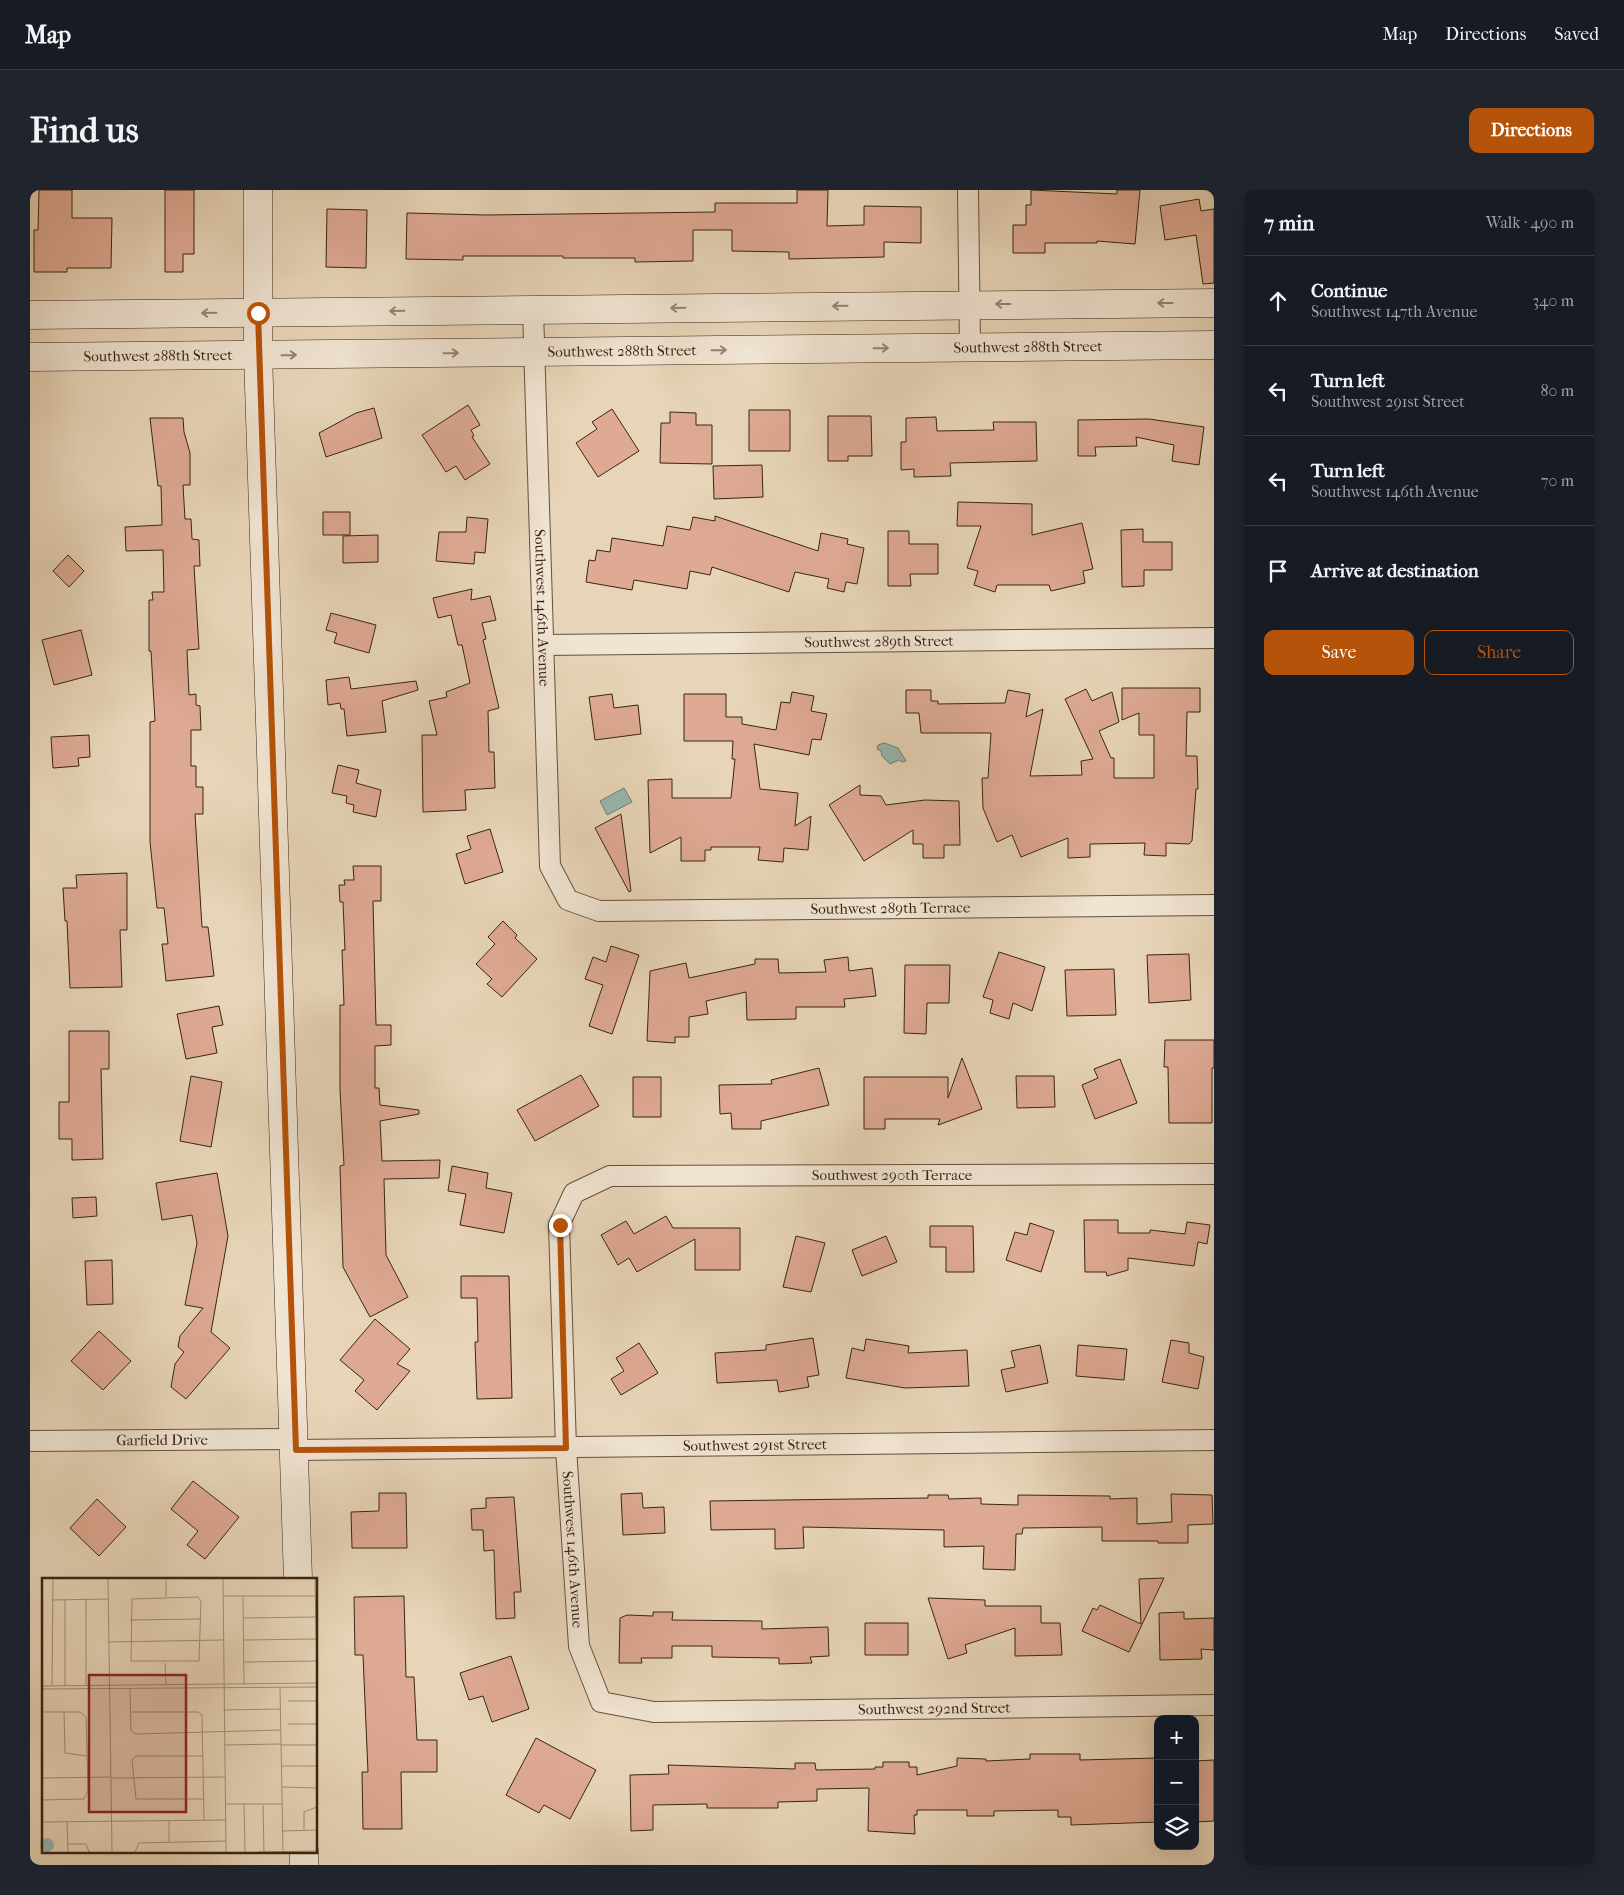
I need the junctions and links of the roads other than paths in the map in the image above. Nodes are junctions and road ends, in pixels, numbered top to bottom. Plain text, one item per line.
1 (258, 190) edge
2 (968, 190) edge
3 (1214, 303) edge
4 (969, 304) junction
5 (533, 310) junction
6 (258, 313) junction
7 (30, 315) edge
8 (1214, 345) edge
9 (970, 347) junction
10 (534, 352) junction
11 (258, 355) junction
12 (30, 357) edge
13 (1214, 638) edge
14 (544, 645) junction
15 (568, 900) joint
16 (1214, 905) edge
17 (1214, 1174) edge
18 (574, 1193) joint
19 (1214, 1440) edge
20 (30, 1441) edge
21 (295, 1444) junction
22 (566, 1448) junction
23 (298, 1578) edge
24 (1214, 1705) edge
25 (654, 1712) joint
26 (304, 1852) edge
27 (304, 1865) edge

1 - 6 main road
2 - 4 street
3 -> 4 main road
4 -> 5 main road
4 - 9 street
5 -> 6 main road
5 - 10 street, Southwest 146th Avenue
6 -> 7 main road
6 - 11 main road
8 - 9 main road, Southwest 288th Street
10 -> 9 main road, Southwest 288th Street
11 -> 10 main road, Southwest 288th Street
10 - 14 street, Southwest 146th Avenue
11 - 12 main road, Southwest 288th Street
11 - 21 main road
13 - 14 street, Southwest 289th Street
14 - 15 street, Southwest 146th Avenue
15 - 16 street, Southwest 289th Terrace
17 - 18 street, Southwest 290th Terrace
18 - 22 street, Southwest 146th Avenue
19 - 22 street, Southwest 291st Street
20 - 21 street, Garfield Drive
21 - 22 street, Southwest 291st Street
21 - 23 main road
22 - 25 street, Southwest 146th Avenue
24 - 25 street, Southwest 292nd Street
26 - 27 main road

